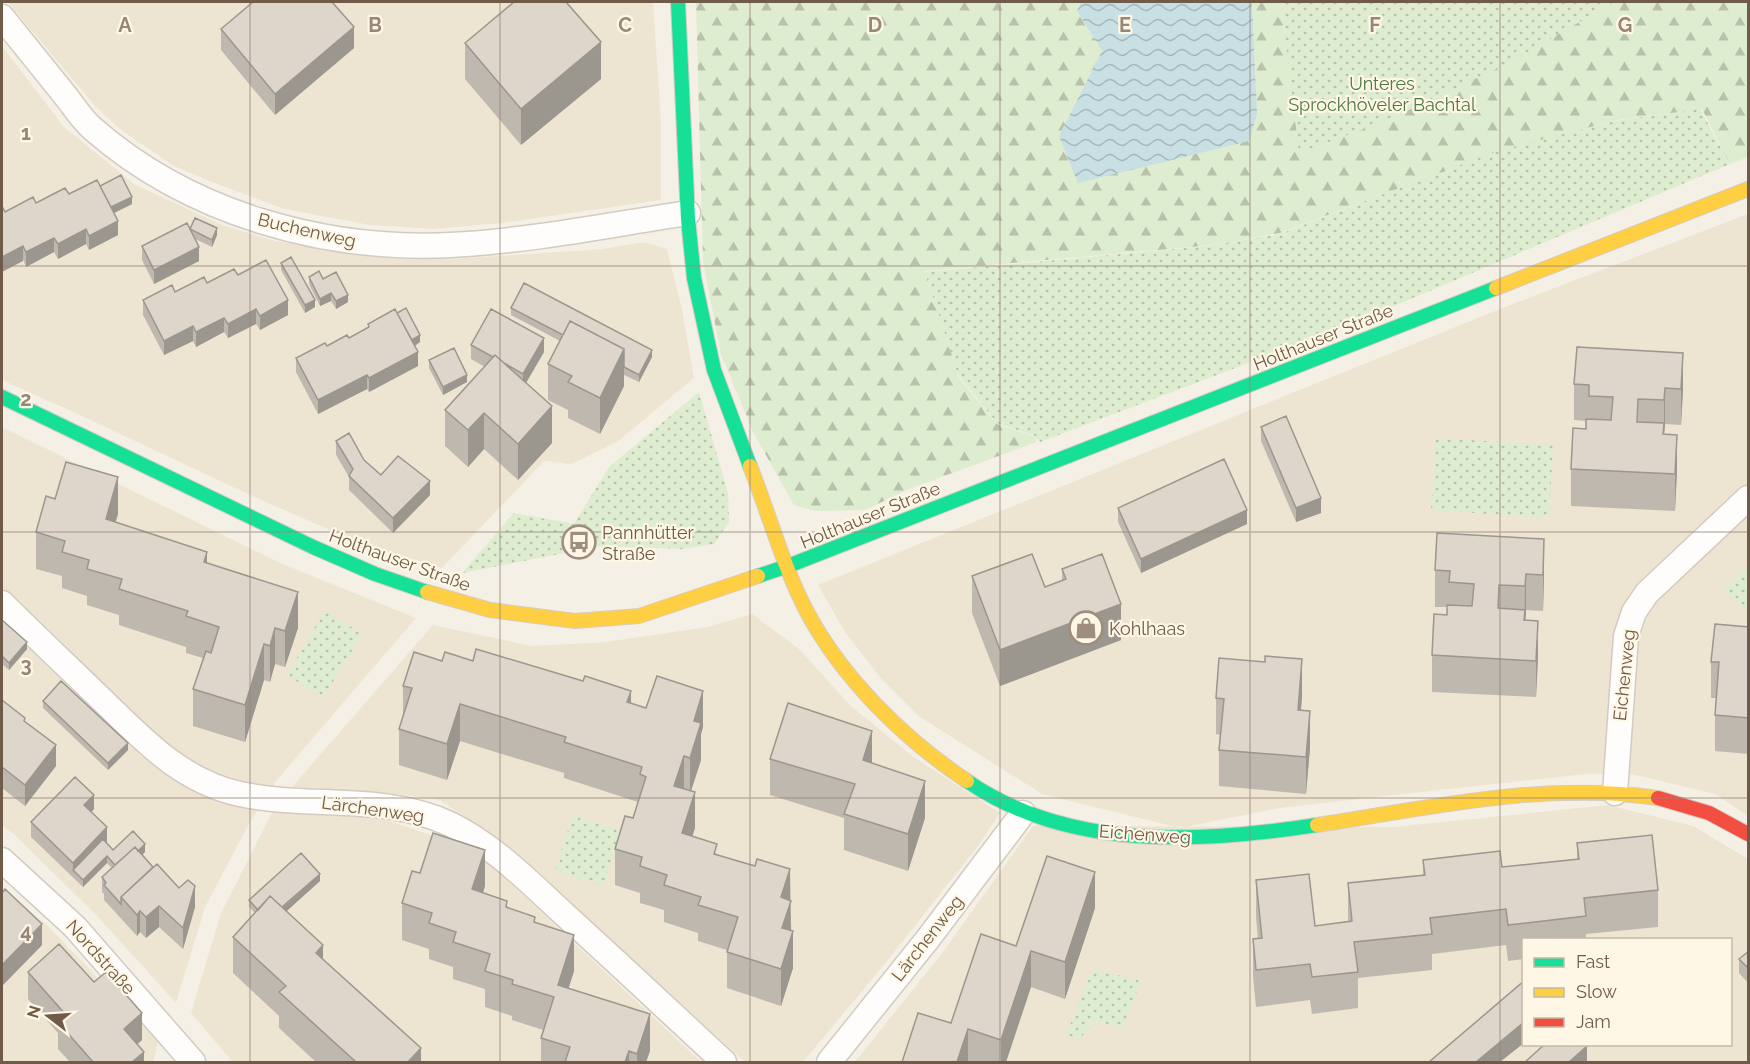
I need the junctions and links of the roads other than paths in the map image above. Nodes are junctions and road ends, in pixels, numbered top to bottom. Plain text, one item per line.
1 (678, 2) edge
2 (2, 17) edge
3 (1749, 189) edge
4 (688, 213) junction
5 (2, 397) edge
6 (1749, 498) edge
7 (788, 566) junction
8 (2, 603) edge
9 (1615, 792) junction
10 (1023, 813) junction
11 (1749, 834) edge
12 (2, 860) edge
13 (193, 1062) edge
14 (724, 1062) edge
15 (829, 1062) edge

1 - 4 street
2 - 4 street, Buchenweg
3 - 7 street, Holthauser Straße
4 - 7 street
5 - 7 street, Holthauser Straße
6 - 9 street, Eichenweg
7 - 10 street, Eichenweg
8 - 14 street, Lärchenweg
9 - 10 street, Eichenweg
9 - 11 street, Eichenweg
10 - 15 street, Lärchenweg
12 - 13 street, Nordstraße

